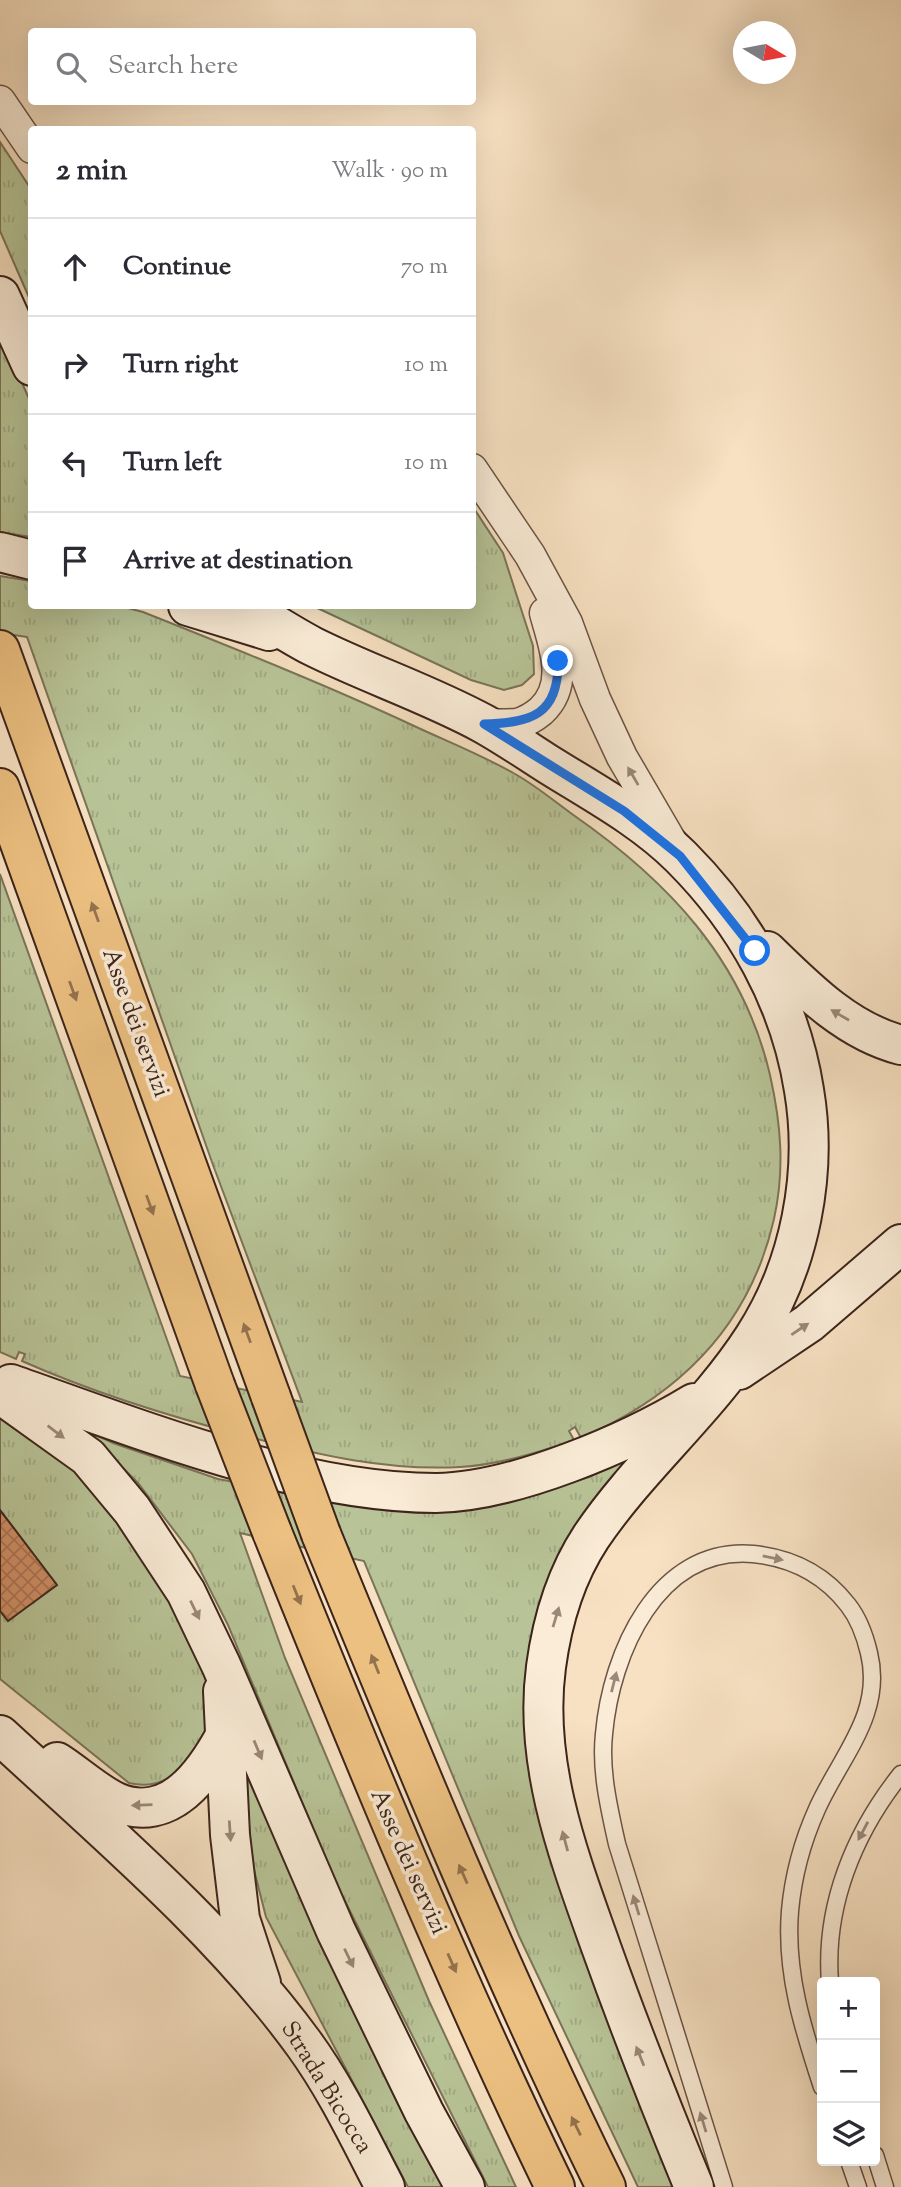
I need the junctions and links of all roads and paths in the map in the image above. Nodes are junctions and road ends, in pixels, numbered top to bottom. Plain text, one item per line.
1 (0, 101) edge
2 (28, 142) edge
3 (0, 296) edge
4 (28, 357) edge
5 (476, 475) edge
6 (0, 552) edge
7 (530, 555) junction
8 (28, 558) edge
9 (197, 609) edge
10 (249, 609) edge
11 (310, 645) junction
12 (0, 649) edge
13 (484, 724) junction
14 (0, 788) edge
15 (680, 856) junction
16 (721, 905) junction
17 (901, 1045) edge
18 (901, 1244) edge
19 (886, 1263) edge
20 (0, 1381) edge
21 (719, 1386) junction
22 (0, 1394) edge
23 (221, 1665) junction
24 (0, 1722) edge
25 (226, 1734) junction
26 (0, 1735) edge
27 (901, 1774) edge
28 (830, 1977) edge
29 (264, 1992) junction
30 (817, 2070) edge
31 (851, 2166) edge
32 (878, 2166) edge
33 (385, 2187) edge
34 (465, 2187) edge
35 (555, 2187) edge
36 (606, 2187) edge
37 (694, 2187) edge
38 (724, 2187) edge
39 (859, 2187) edge
40 (885, 2187) edge

1 - 2 street
3 - 4 main road
5 - 7 street
6 - 8 main road
7 - 13 street
15 -> 7 street
9 - 11 main road
10 - 11 main road
11 - 13 main road
36 -> 12 main road, Asse dei servizi, bridge
13 - 15 main road
14 -> 35 main road, Asse dei servizi, bridge
15 - 16 main road
17 -> 16 main road
16 - 21 main road
18 - 19 main road
21 -> 19 main road
20 - 21 main road
37 -> 21 main road
22 -> 23 main road
23 - 25 main road
23 -> 34 main road
25 -> 24 main road
25 -> 29 main road
26 - 29 main road
27 -> 28 lane
29 - 33 main road, Strada Bicocca
38 -> 30 lane
31 - 39 lane
32 - 40 lane

